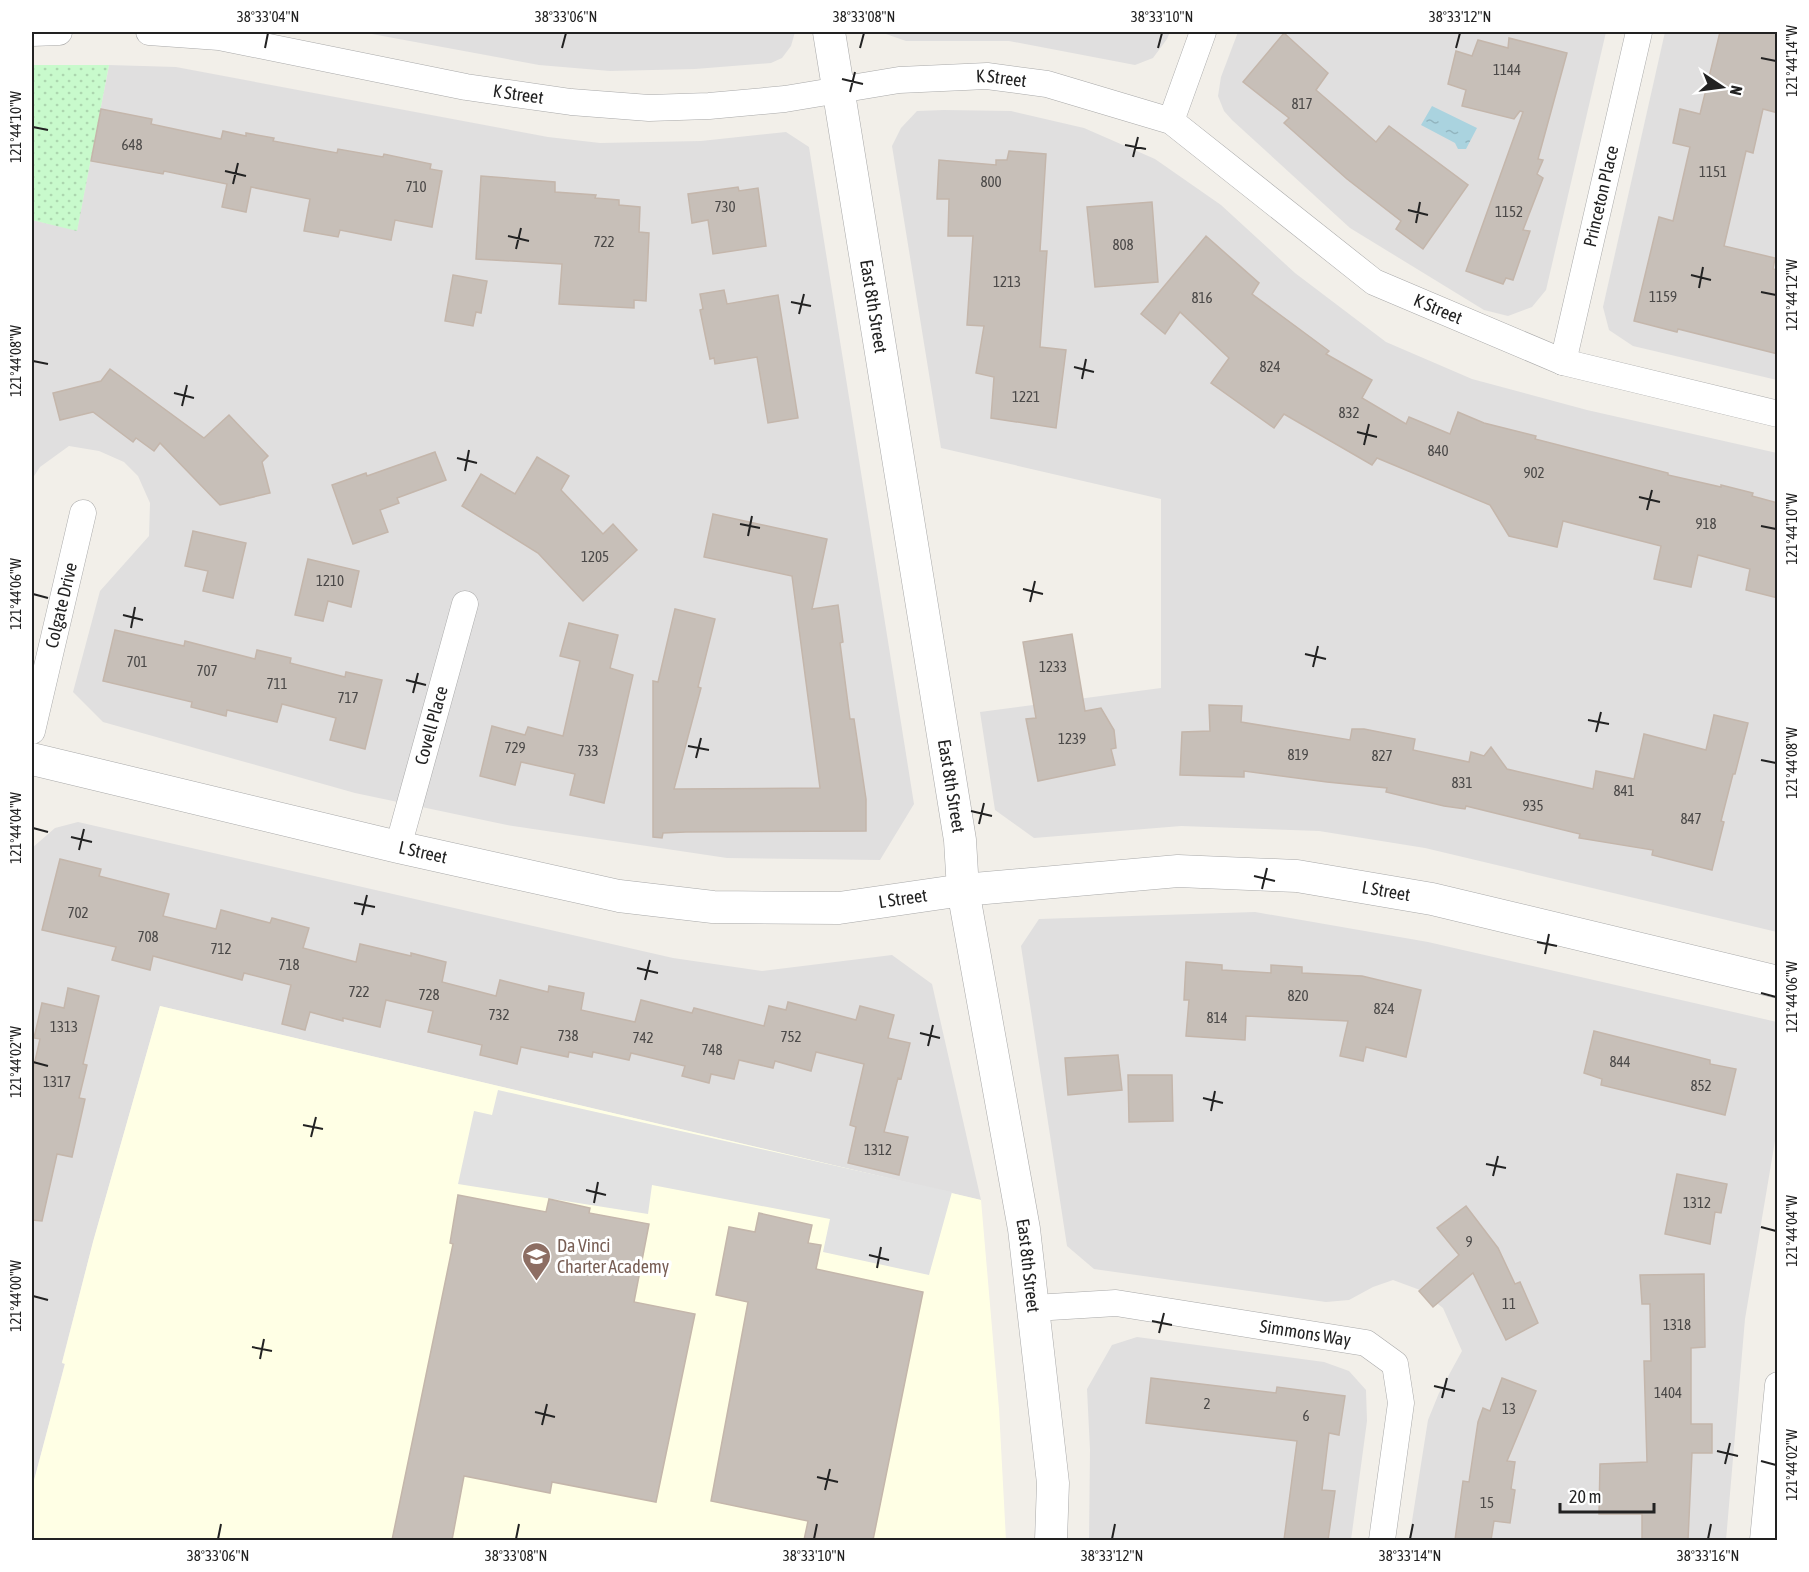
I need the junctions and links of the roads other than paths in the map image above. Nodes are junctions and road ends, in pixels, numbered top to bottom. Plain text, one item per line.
1 (59, 32) edge
2 (149, 32) edge
3 (829, 32) edge
4 (1203, 32) edge
5 (1639, 32) edge
6 (32, 33) edge
7 (220, 34) edge
8 (837, 90) junction
9 (1171, 121) junction
10 (1563, 362) junction
11 (1778, 414) edge
12 (83, 513) dead end
13 (465, 604) dead end
14 (32, 732) edge
15 (32, 759) edge
16 (398, 847) junction
17 (963, 890) junction
18 (1778, 982) edge
19 (1034, 1308) junction
20 (1778, 1385) edge
21 (1051, 1540) edge
22 (1382, 1540) edge
23 (1763, 1540) edge

1 - 6 street
2 - 7 street, K Street
3 - 8 street, East 8th Street
4 - 9 street
5 - 10 street, Princeton Place
7 - 8 street, K Street
8 - 9 street, K Street
8 - 17 street, East 8th Street
9 - 10 street, K Street
10 - 11 street, K Street
12 - 14 street, Colgate Drive
13 - 16 street, Covell Place
15 - 16 street, L Street
16 - 17 street, L Street
17 - 18 street, L Street
17 - 19 street, East 8th Street
19 - 21 street, East 8th Street
19 - 22 street, Simmons Way
20 - 23 street

